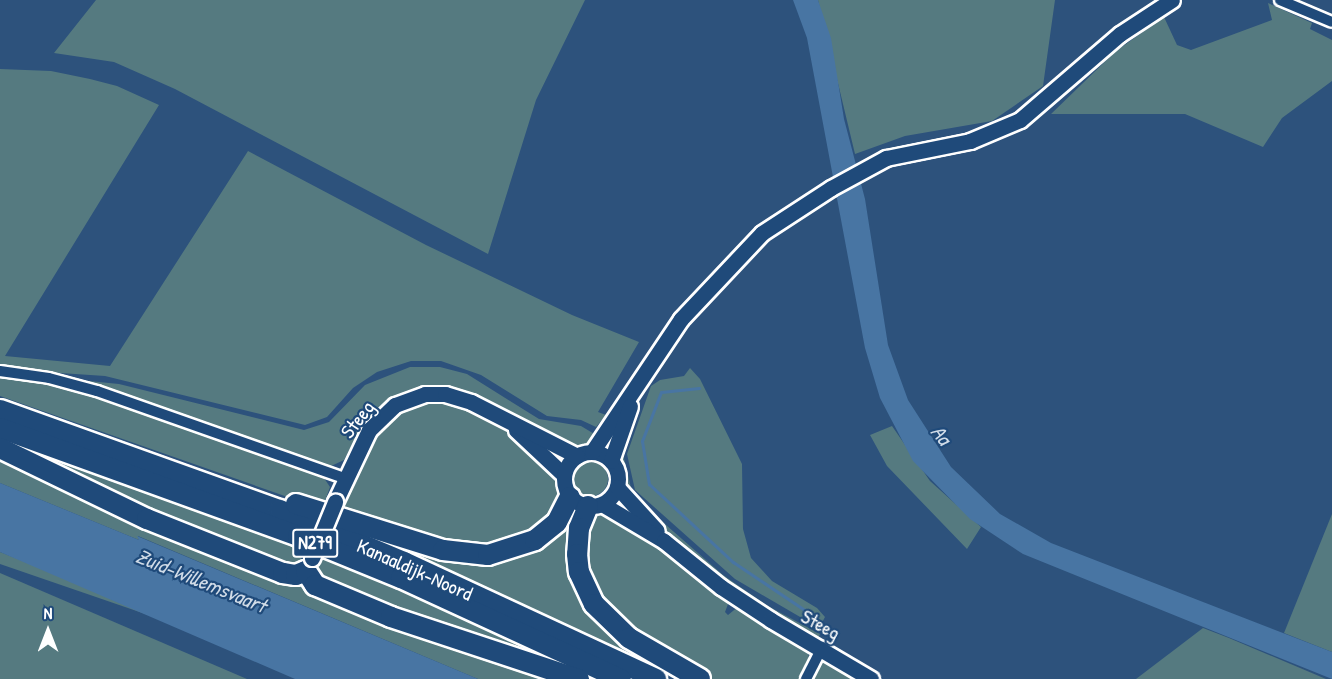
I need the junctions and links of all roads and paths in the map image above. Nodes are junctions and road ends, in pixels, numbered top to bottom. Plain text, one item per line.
1 (1172, 0) edge
2 (1280, 0) edge
3 (1332, 22) edge
4 (0, 371) edge
5 (631, 398) junction
6 (0, 410) edge
7 (508, 422) junction
8 (0, 428) edge
9 (0, 448) edge
10 (592, 452) junction
11 (577, 456) junction
12 (611, 462) junction
13 (564, 475) junction
14 (194, 477) junction
15 (344, 478) junction
16 (617, 487) junction
17 (570, 497) junction
18 (595, 505) junction
19 (664, 540) junction
20 (309, 564) junction
21 (822, 647) junction
22 (579, 679) edge
23 (621, 679) edge
24 (656, 679) edge
25 (700, 679) edge
26 (806, 679) edge
27 (872, 679) edge

1 - 5 main road
2 - 3 street
4 - 15 street
5 - 10 main road
5 - 12 main road
6 - 14 highway, Kanaaldijk-Noord / N279
7 - 11 main road, Steeg
7 - 13 main road, Steeg
7 - 15 main road, Steeg
8 - 23 highway, Kanaaldijk-Noord / N279
9 - 20 highway, N279
10 - 11 main road
10 - 12 main road
11 - 13 main road
12 - 16 main road
13 - 17 main road
14 - 17 highway, N279
14 - 24 highway, Kanaaldijk-Noord / N279
15 - 20 main road, Steeg, bridge
16 - 18 main road
16 - 19 main road, Steeg
17 - 18 main road
18 - 19 main road, Steeg
18 - 25 highway
19 - 21 main road, Steeg
20 - 22 highway, N279
21 - 26 street
21 - 27 main road, Steeg

